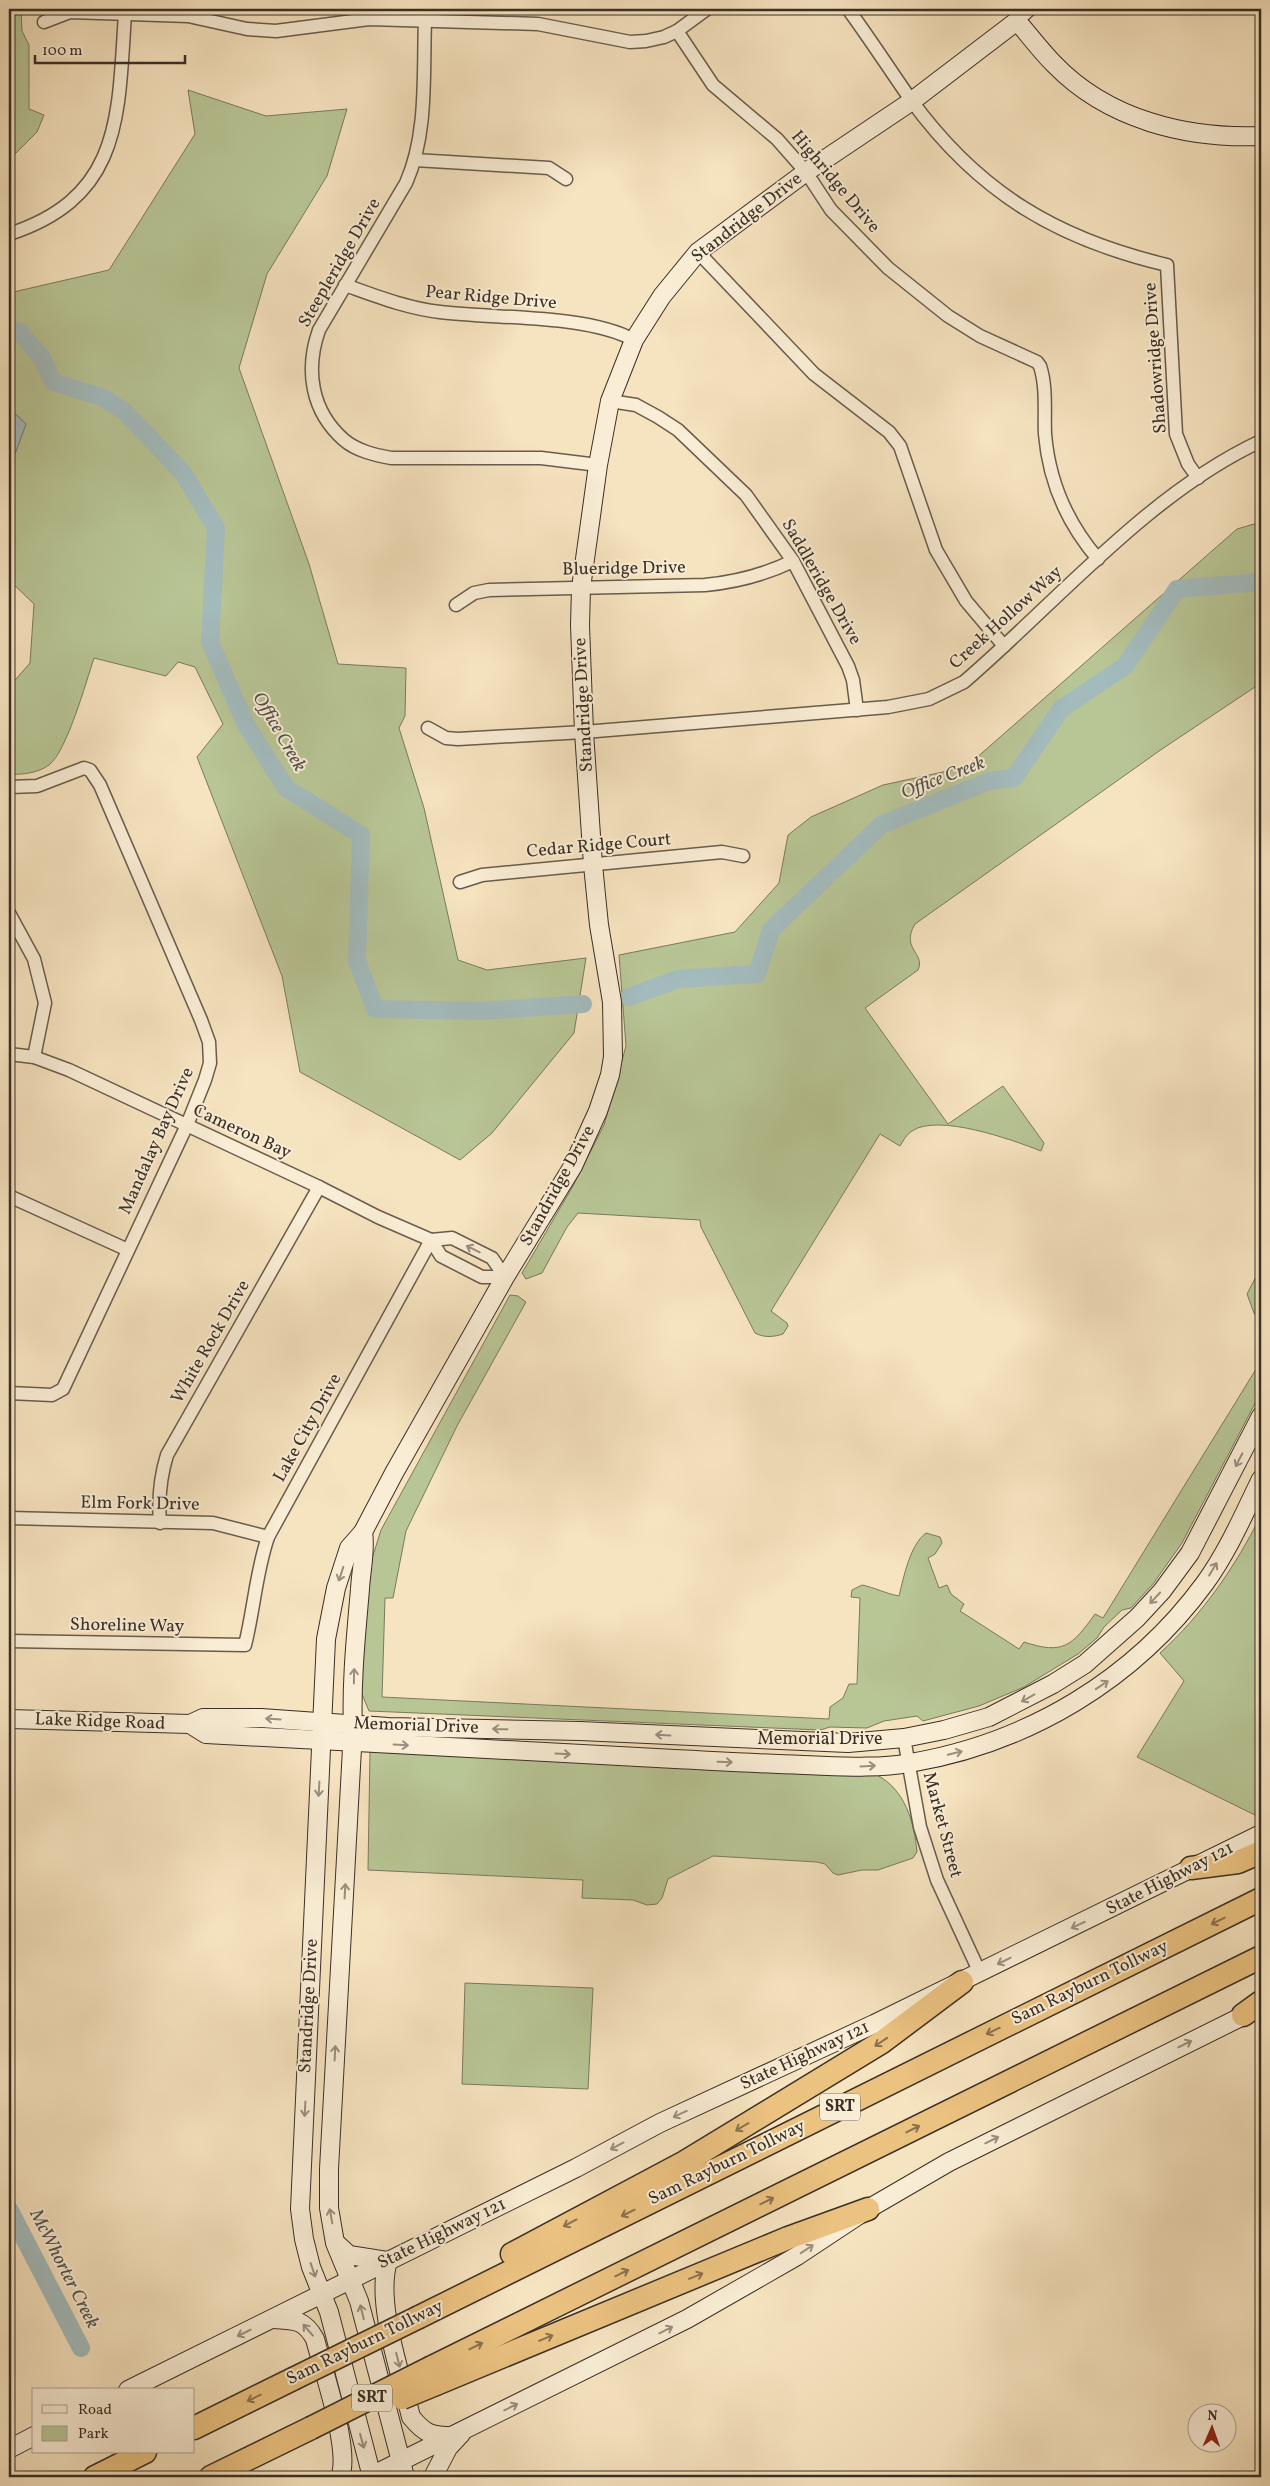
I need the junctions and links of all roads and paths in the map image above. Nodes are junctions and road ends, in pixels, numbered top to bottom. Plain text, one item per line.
1 (707, 9) edge
2 (848, 9) edge
3 (125, 14) junction
4 (1024, 15) edge
5 (425, 20) junction
6 (44, 22) dead end
7 (677, 30) junction
8 (912, 101) junction
9 (1261, 136) edge
10 (415, 160) junction
11 (806, 172) junction
12 (566, 179) dead end
13 (9, 234) edge
14 (698, 252) junction
15 (345, 285) junction
16 (634, 340) junction
17 (610, 402) junction
18 (1261, 441) edge
19 (598, 465) junction
20 (1198, 478) junction
21 (1098, 559) junction
22 (793, 561) junction
23 (581, 588) junction
24 (456, 605) dead end
25 (1004, 646) junction
26 (858, 710) junction
27 (428, 728) dead end
28 (584, 732) junction
29 (9, 787) edge
30 (743, 856) dead end
31 (593, 865) junction
32 (460, 882) dead end
33 (9, 913) edge
34 (9, 1054) edge
35 (34, 1057) junction
36 (187, 1125) junction
37 (319, 1187) junction
38 (9, 1196) edge
39 (430, 1240) junction
40 (128, 1250) junction
41 (506, 1277) junction
42 (9, 1393) edge
43 (1261, 1416) edge
44 (1261, 1479) edge
45 (9, 1518) edge
46 (160, 1523) junction
47 (363, 1532) junction
48 (268, 1537) junction
49 (9, 1641) edge
50 (245, 1645) joint
51 (9, 1719) edge
52 (322, 1722) junction
53 (190, 1724) junction
54 (352, 1725) junction
55 (904, 1738) junction
56 (321, 1741) junction
57 (352, 1743) junction
58 (908, 1764) junction
59 (1261, 1834) edge
60 (1261, 1852) edge
61 (1191, 1868) junction
62 (1261, 1899) edge
63 (1261, 1957) edge
64 (971, 1977) junction
65 (1261, 2002) edge
66 (1252, 2011) edge
67 (306, 2077) junction
68 (334, 2078) junction
69 (868, 2209) junction
70 (335, 2243) junction
71 (388, 2261) junction
72 (350, 2279) junction
73 (321, 2293) junction
74 (417, 2311) junction
75 (272, 2319) junction
76 (434, 2375) junction
77 (132, 2388) edge
78 (195, 2428) edge
79 (460, 2432) junction
80 (32, 2437) edge
81 (9, 2449) edge
82 (141, 2454) edge
83 (402, 2469) edge
84 (95, 2477) edge
85 (211, 2477) edge
86 (340, 2477) edge
87 (371, 2477) edge
88 (433, 2477) edge

1 - 7 street
2 - 8 street, Shadowridge Drive
3 - 5 street
3 - 6 street
3 - 13 street
4 - 8 street, Standridge Drive
4 - 9 street
5 - 7 street
5 - 10 street, Steepleridge Drive
7 - 11 street, Highridge Drive
8 - 11 street, Standridge Drive
8 - 20 street, Shadowridge Drive
10 - 12 street
10 - 15 street, Steepleridge Drive
11 - 14 street, Standridge Drive
11 - 21 street, Highridge Drive
14 - 16 street, Standridge Drive
14 - 25 street
15 - 16 street, Pear Ridge Drive
15 - 19 street, Steepleridge Drive
16 - 17 street, Standridge Drive
17 - 19 street, Standridge Drive
17 - 22 street, Saddleridge Drive
18 - 20 street, Creek Hollow Way
19 - 23 street, Standridge Drive
20 - 21 street, Creek Hollow Way
21 - 25 street, Creek Hollow Way
22 - 23 street, Blueridge Drive
22 - 26 street, Saddleridge Drive
23 - 24 street, Blueridge Drive
23 - 28 street, Standridge Drive
25 - 26 street, Creek Hollow Way
26 - 28 street, Creek Hollow Way
27 - 28 street, Creek Hollow Way
28 - 31 street, Standridge Drive
29 - 36 street, Mandalay Bay Drive
30 - 31 street, Cedar Ridge Court
31 - 32 street, Cedar Ridge Court
31 - 41 street, Standridge Drive
33 - 35 street
34 - 35 street, Cameron Bay
35 - 36 street, Cameron Bay
36 - 37 street, Cameron Bay
36 - 40 street, Mandalay Bay Drive
37 - 39 street, Cameron Bay
37 - 46 street, White Rock Drive
38 - 40 street
39 - 41 street, Cameron Bay
41 -> 39 street, Cameron Bay
39 - 48 street, Lake City Drive
40 - 42 street, Mandalay Bay Drive
41 - 47 street, Standridge Drive
43 -> 55 street, Memorial Drive
58 -> 44 street, Memorial Drive
45 - 46 street, Elm Fork Drive
46 - 48 street, Elm Fork Drive
47 -> 52 street, Standridge Drive
54 -> 47 street, Standridge Drive
48 - 50 street, Lake City Drive
49 - 50 street, Shoreline Way
51 - 53 street, Lake Ridge Road
52 -> 53 street, Lake Ridge Road
52 - 54 street, Memorial Drive
52 - 56 street, Standridge Drive
53 - 56 street, Lake Ridge Road
55 -> 54 street, Memorial Drive
54 - 57 street, Standridge Drive
55 - 58 street, Market Street
56 - 57 street, Memorial Drive
56 -> 67 street, Standridge Drive
57 -> 58 street, Memorial Drive
68 -> 57 street, Standridge Drive
58 - 64 street, Market Street
59 - 61 street, State Highway 121
60 - 61 highway
61 -> 64 street, State Highway 121
62 -> 74 highway, Sam Rayburn Tollway / SRT
76 -> 63 highway, SRT
64 -> 71 street, State Highway 121
64 -> 74 highway
65 - 66 highway
69 -> 66 street
67 - 68 street
67 -> 73 street, Standridge Drive
70 -> 68 street, Standridge Drive
76 -> 69 highway
79 -> 69 street
70 - 71 street
70 - 72 street, Standridge Drive
71 - 72 street, State Highway 121
71 -> 79 street
72 - 73 street, State Highway 121
83 -> 72 street, Standridge Drive
73 - 75 street, State Highway 121
73 -> 87 street, Standridge Drive
74 -> 78 highway, Sam Rayburn Tollway / SRT, bridge
75 -> 77 street, State Highway 121
86 -> 75 street
76 - 85 highway, SRT, bridge
79 - 83 street
79 - 88 street
80 - 81 street
82 - 84 highway
83 - 87 street

